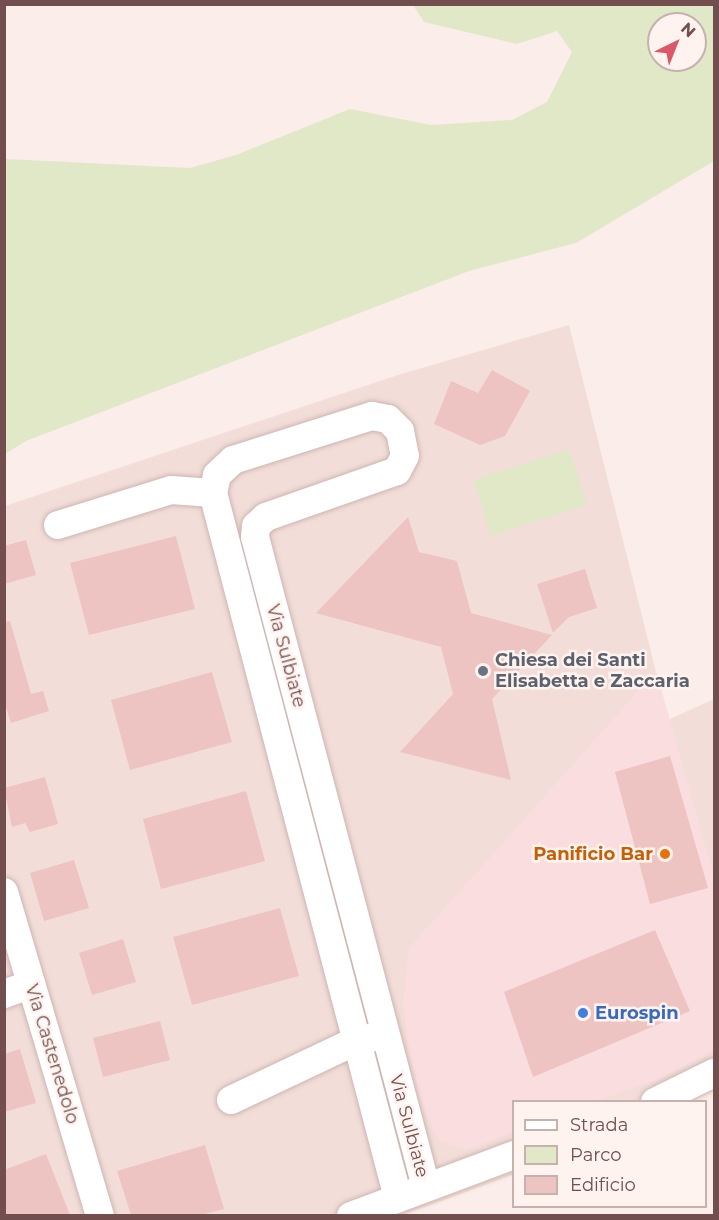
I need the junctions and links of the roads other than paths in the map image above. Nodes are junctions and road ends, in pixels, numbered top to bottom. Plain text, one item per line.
1 (213, 493) junction
2 (58, 525) dead end
3 (275, 612) junction
4 (243, 617) junction
5 (308, 738) junction
6 (278, 746) junction
7 (339, 858) junction
8 (310, 866) junction
9 (4, 892) edge
10 (31, 984) junction
11 (4, 994) edge
12 (385, 1034) junction
13 (356, 1041) junction
14 (714, 1073) edge
15 (231, 1100) dead end
16 (657, 1100) edge
17 (512, 1155) edge
18 (426, 1187) junction
19 (398, 1198) junction
20 (100, 1215) edge
21 (351, 1215) edge

1 - 2 street
1 - 3 street, Via Sulbiate
1 - 4 street, Via Sulbiate
3 - 4 street
3 - 5 street, Via Sulbiate
4 - 6 street, Via Sulbiate
5 - 6 street
5 - 7 street, Via Sulbiate
6 - 8 street, Via Sulbiate
7 - 8 street
7 - 12 street, Via Sulbiate
8 - 13 street, Via Sulbiate
9 - 10 street, Via Castenedolo
10 - 11 street
10 - 20 street, Via Castenedolo
12 - 13 street
12 - 18 street, Via Sulbiate
13 - 15 street
13 - 19 street, Via Sulbiate
14 - 16 street
17 - 18 street
18 - 19 street
19 - 21 street

